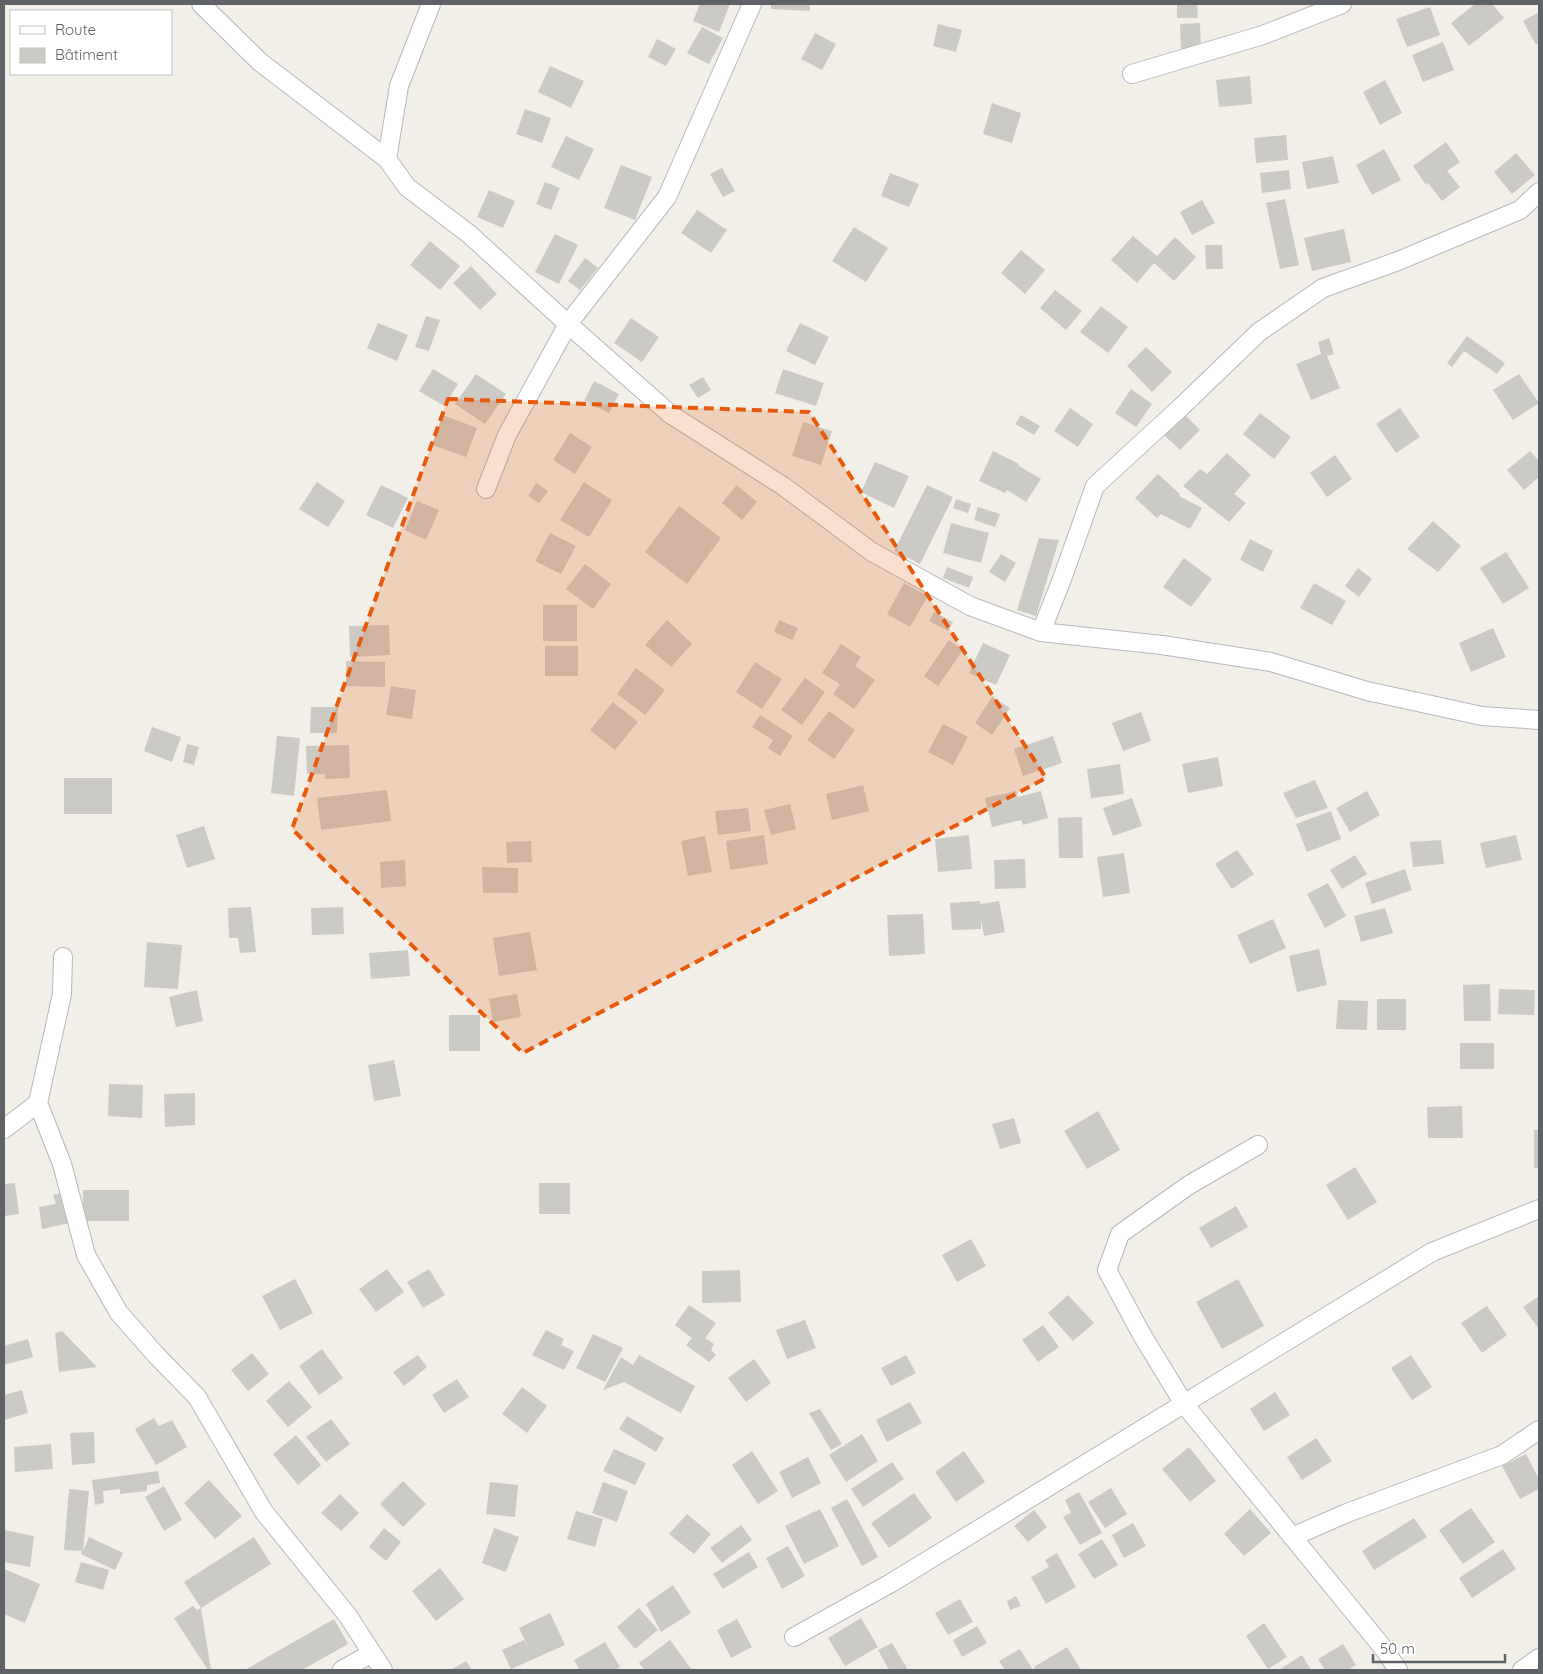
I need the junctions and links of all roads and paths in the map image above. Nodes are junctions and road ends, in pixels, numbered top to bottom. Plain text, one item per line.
1 (201, 4) edge
2 (431, 4) edge
3 (752, 4) edge
4 (1342, 4) edge
5 (1132, 74) dead end
6 (387, 160) junction
7 (1539, 192) edge
8 (568, 324) junction
9 (486, 489) dead end
10 (1041, 632) junction
11 (1539, 720) edge
12 (63, 958) dead end
13 (38, 1103) junction
14 (4, 1128) edge
15 (1258, 1145) dead end
16 (1539, 1209) edge
17 (1184, 1404) junction
18 (1539, 1430) edge
19 (1292, 1537) junction
20 (794, 1637) dead end
21 (372, 1653) junction
22 (1539, 1658) edge
23 (342, 1670) edge
24 (383, 1670) edge
25 (1398, 1670) edge
26 (1522, 1670) edge

1 - 6 street
2 - 6 street
3 - 8 street
4 - 5 street
6 - 8 street
7 - 10 street
8 - 9 street
8 - 10 street
10 - 11 street
12 - 13 street
13 - 14 street
13 - 21 street
15 - 17 street
16 - 17 street
17 - 19 street
17 - 20 street
18 - 19 street
19 - 25 street
21 - 23 street
21 - 24 street
22 - 26 street

